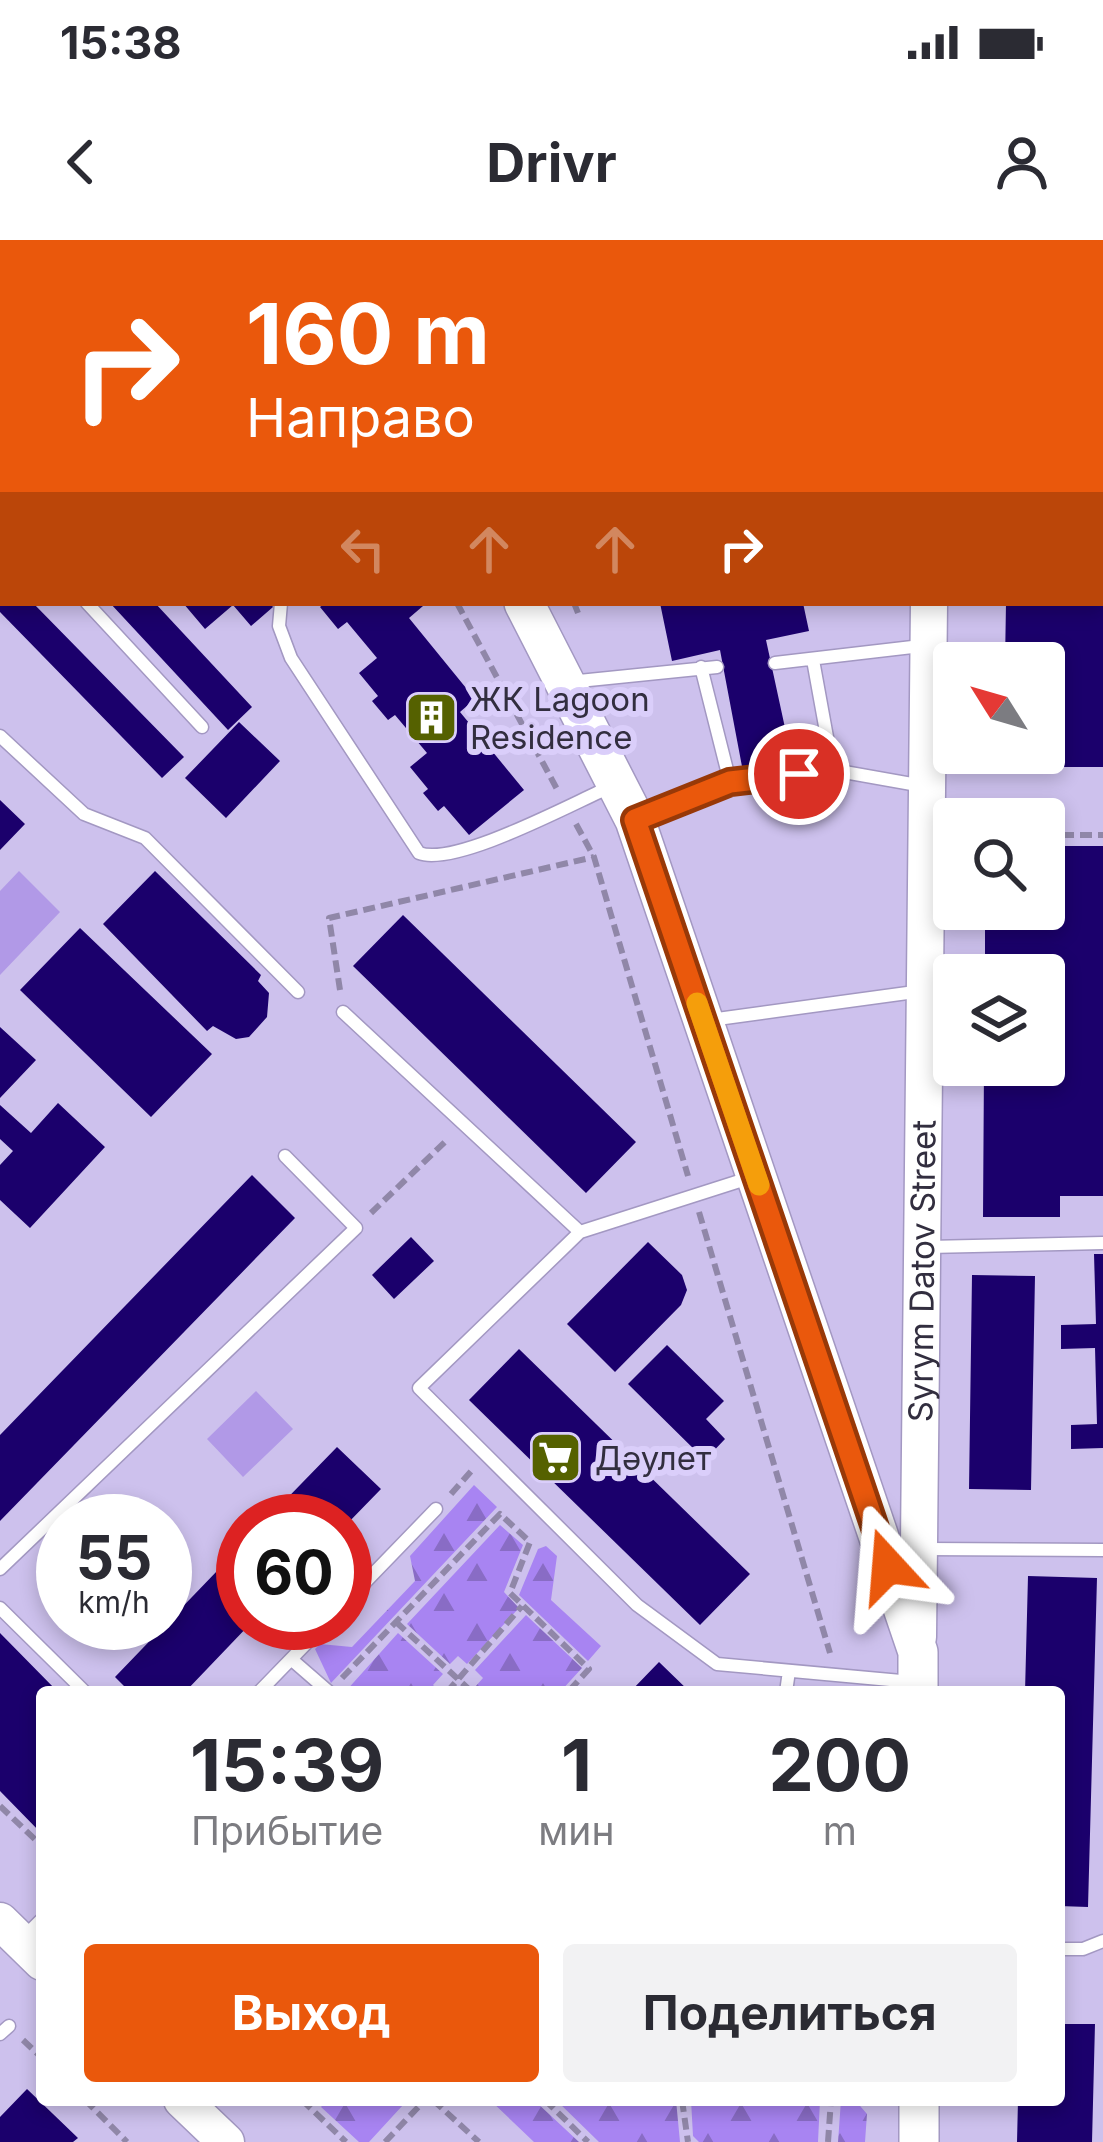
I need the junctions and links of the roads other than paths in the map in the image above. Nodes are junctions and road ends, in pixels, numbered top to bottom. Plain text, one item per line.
1 (90, 606) edge
2 (281, 606) edge
3 (526, 606) edge
4 (929, 606) edge
5 (928, 645) junction
6 (813, 660) junction
7 (775, 663) dead end
8 (701, 667) junction
9 (717, 668) dead end
10 (567, 683) junction
11 (202, 727) dead end
12 (0, 736) edge
13 (833, 770) junction
14 (730, 782) junction
15 (617, 784) junction
16 (925, 787) junction
17 (635, 820) junction
18 (923, 991) junction
19 (298, 992) dead end
20 (343, 1012) road end
21 (703, 1021) junction
22 (285, 1156) dead end
23 (756, 1176) junction
24 (580, 1232) junction
25 (1103, 1243) edge
26 (921, 1247) junction
27 (436, 1509) road end
28 (919, 1549) junction
29 (1103, 1550) edge
30 (0, 1569) edge
31 (372, 1575) edge
32 (0, 1607) edge
33 (300, 1650) edge
34 (291, 1659) junction
35 (789, 1672) junction
36 (918, 1675) edge
37 (79, 1686) edge
38 (265, 1686) edge
39 (322, 1686) edge
40 (787, 1686) edge
41 (1103, 1941) edge
42 (1065, 1949) edge
43 (188, 2106) edge
44 (917, 2106) edge
45 (918, 2106) edge
46 (226, 2142) edge
47 (908, 2142) edge
48 (919, 2142) edge

1 - 11 lane
2 - 15 lane
3 - 10 main road
4 - 5 main road, Syrym Datov Street
5 - 6 lane
5 - 16 main road, Syrym Datov Street
6 - 7 lane
6 - 13 lane
8 - 9 lane
8 - 10 lane
8 - 14 lane
10 - 15 main road
12 - 19 lane
13 - 14 lane
13 - 16 lane
14 - 17 lane
15 - 17 main road
16 - 18 main road, Syrym Datov Street
17 - 21 main road
18 - 21 lane
18 - 26 main road, Syrym Datov Street
20 - 24 lane
21 - 23 main road
22 - 30 lane
23 - 24 lane
23 - 36 main road
24 - 35 lane
25 - 26 lane
26 - 28 main road, Syrym Datov Street
27 - 31 lane
28 - 29 lane
28 - 36 main road, Syrym Datov Street
32 - 37 lane
33 - 34 lane
34 - 38 lane
34 - 39 lane
35 - 36 lane
35 - 40 lane
41 - 42 lane
43 - 46 main road
44 - 47 main road
45 - 48 main road

